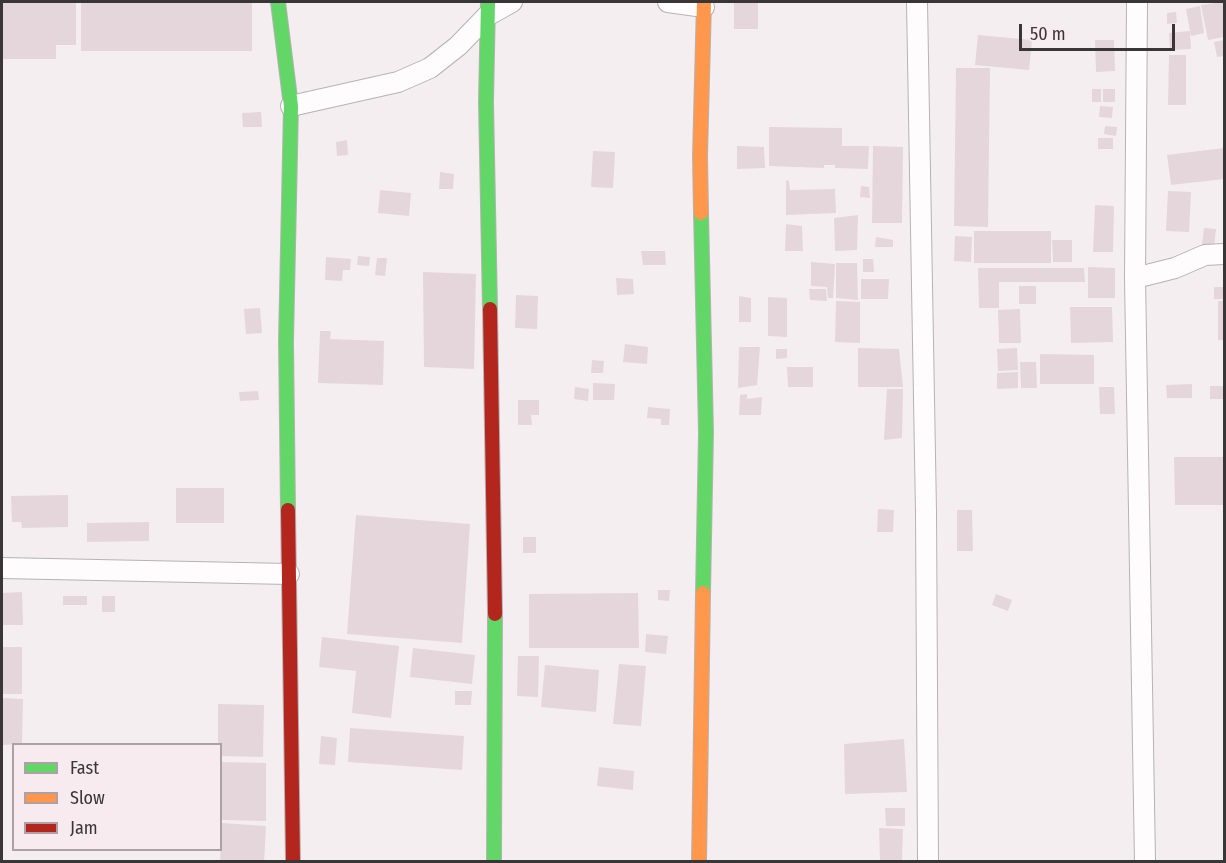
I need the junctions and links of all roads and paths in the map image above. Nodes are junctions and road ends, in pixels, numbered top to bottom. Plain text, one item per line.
1 (278, 2) edge
2 (512, 2) edge
3 (668, 2) edge
4 (917, 2) edge
5 (1137, 2) edge
6 (704, 4) edge
7 (488, 9) edge
8 (291, 106) junction
9 (1224, 254) edge
10 (1135, 278) junction
11 (2, 568) edge
12 (289, 574) junction
13 (293, 861) edge
14 (494, 861) edge
15 (699, 861) edge
16 (928, 861) edge
17 (1145, 861) edge

1 - 8 street
2 - 7 street
3 - 6 street
4 - 16 street
5 - 10 street
6 - 15 street
7 - 8 street
7 - 14 street
8 - 12 street
9 - 10 street
10 - 17 street
11 - 12 street
12 - 13 street

